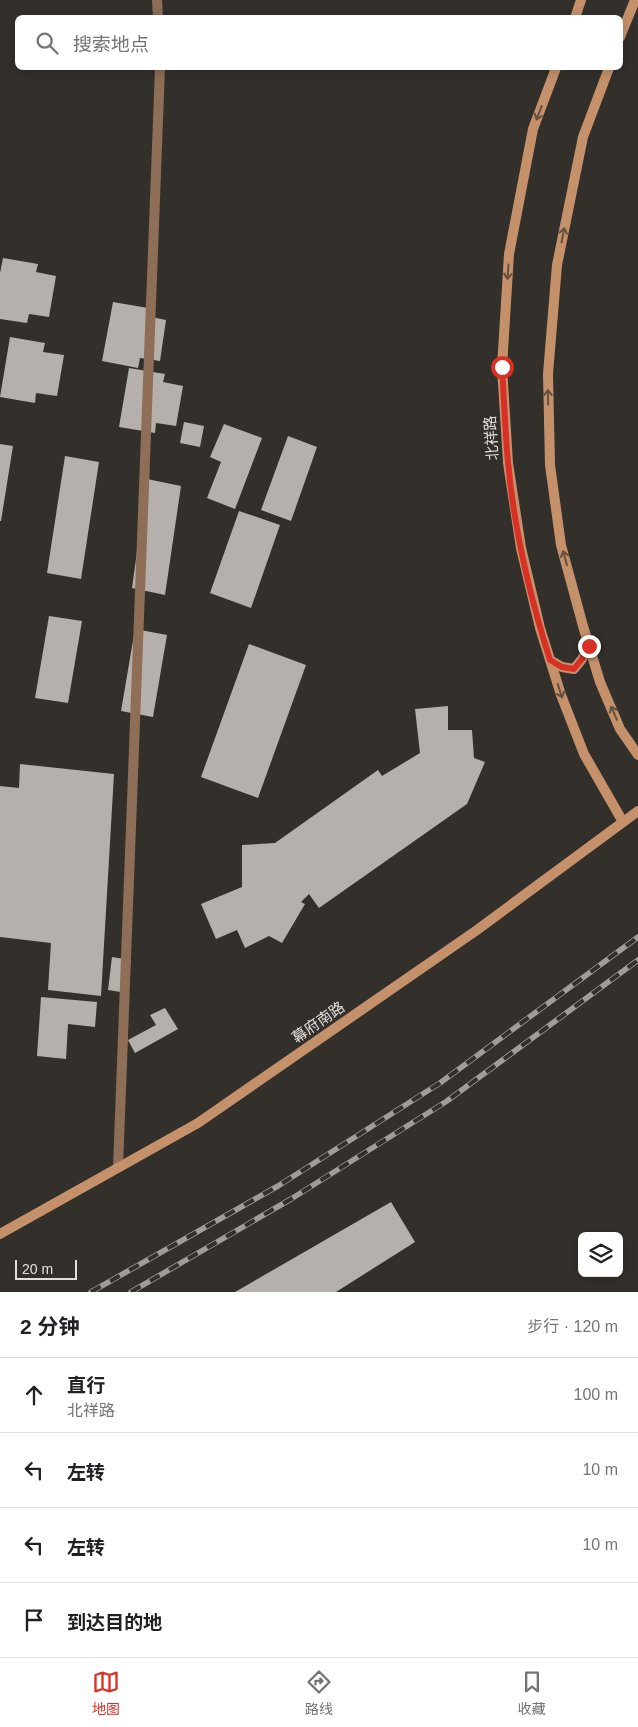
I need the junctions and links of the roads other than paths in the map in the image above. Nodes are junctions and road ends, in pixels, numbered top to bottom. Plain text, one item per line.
1 (157, 0) edge
2 (581, 0) edge
3 (635, 0) edge
4 (158, 15) edge
5 (575, 15) edge
6 (623, 30) edge
7 (160, 70) edge
8 (555, 70) edge
9 (608, 70) edge
10 (589, 646) junction
11 (550, 660) junction
12 (638, 754) edge
13 (638, 811) edge
14 (623, 822) junction
15 (118, 1167) junction
16 (0, 1234) edge

1 - 4 street
2 - 5 street
3 - 6 street
7 - 15 street
8 -> 11 street, 北祥路
10 -> 9 street
10 - 11 street
12 -> 10 street
11 -> 14 street, 北祥路
13 - 14 street, 幕府南路
14 - 15 street, 幕府南路
15 - 16 street, 幕府南路

